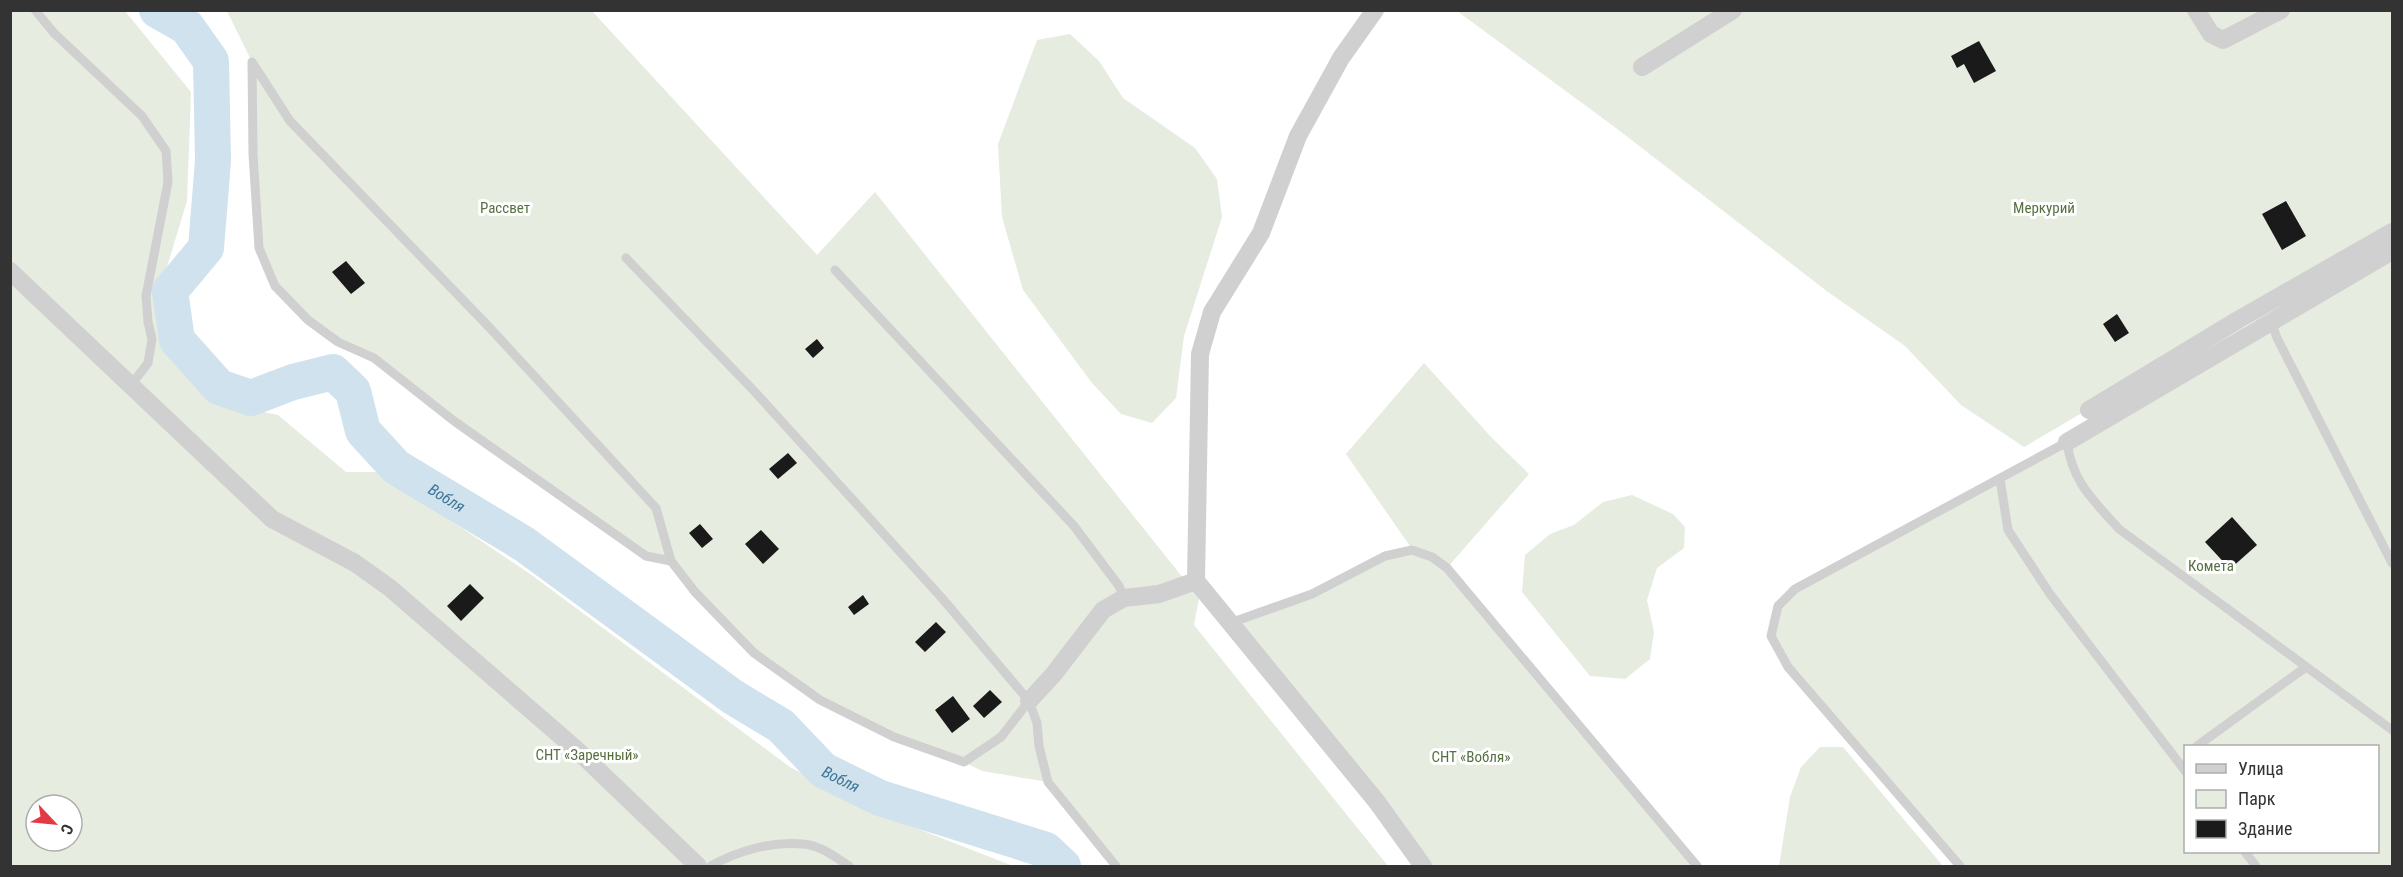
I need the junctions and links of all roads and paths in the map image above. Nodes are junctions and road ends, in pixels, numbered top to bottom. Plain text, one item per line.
1 (35, 10) edge
2 (1375, 10) edge
3 (1733, 10) edge
4 (2196, 10) edge
5 (2281, 10) edge
6 (1642, 67) dead end
7 (2392, 232) edge
8 (2392, 251) edge
9 (626, 258) dead end
10 (835, 270) dead end
11 (10, 271) edge
12 (2271, 321) junction
13 (131, 385) junction
14 (2089, 410) dead end
15 (2067, 442) junction
16 (2000, 479) junction
17 (671, 561) junction
18 (2392, 563) edge
19 (1196, 581) junction
20 (1124, 598) junction
21 (1230, 623) junction
22 (2306, 667) junction
23 (1029, 701) junction
24 (2392, 730) edge
25 (2200, 745) edge
26 (2181, 758) edge
27 (2246, 853) edge
28 (698, 867) edge
29 (711, 867) edge
30 (849, 867) edge
31 (1116, 867) edge
32 (1423, 867) edge
33 (1697, 867) edge
34 (1960, 867) edge
35 (2256, 867) edge

1 - 13 lane
2 - 19 street
3 - 6 street
4 - 5 street
7 - 14 street
8 - 12 street
9 - 23 lane
10 - 20 lane
11 - 13 street
12 - 15 street
12 - 18 lane
13 - 28 street
15 - 16 lane
15 - 22 lane
16 - 26 lane
16 - 34 lane
17 - 17 lane
17 - 23 lane
19 - 20 street
19 - 21 street
20 - 23 street
21 - 32 street
21 - 33 lane
22 - 24 lane
22 - 25 lane
23 - 31 lane
27 - 35 lane
29 - 30 lane

